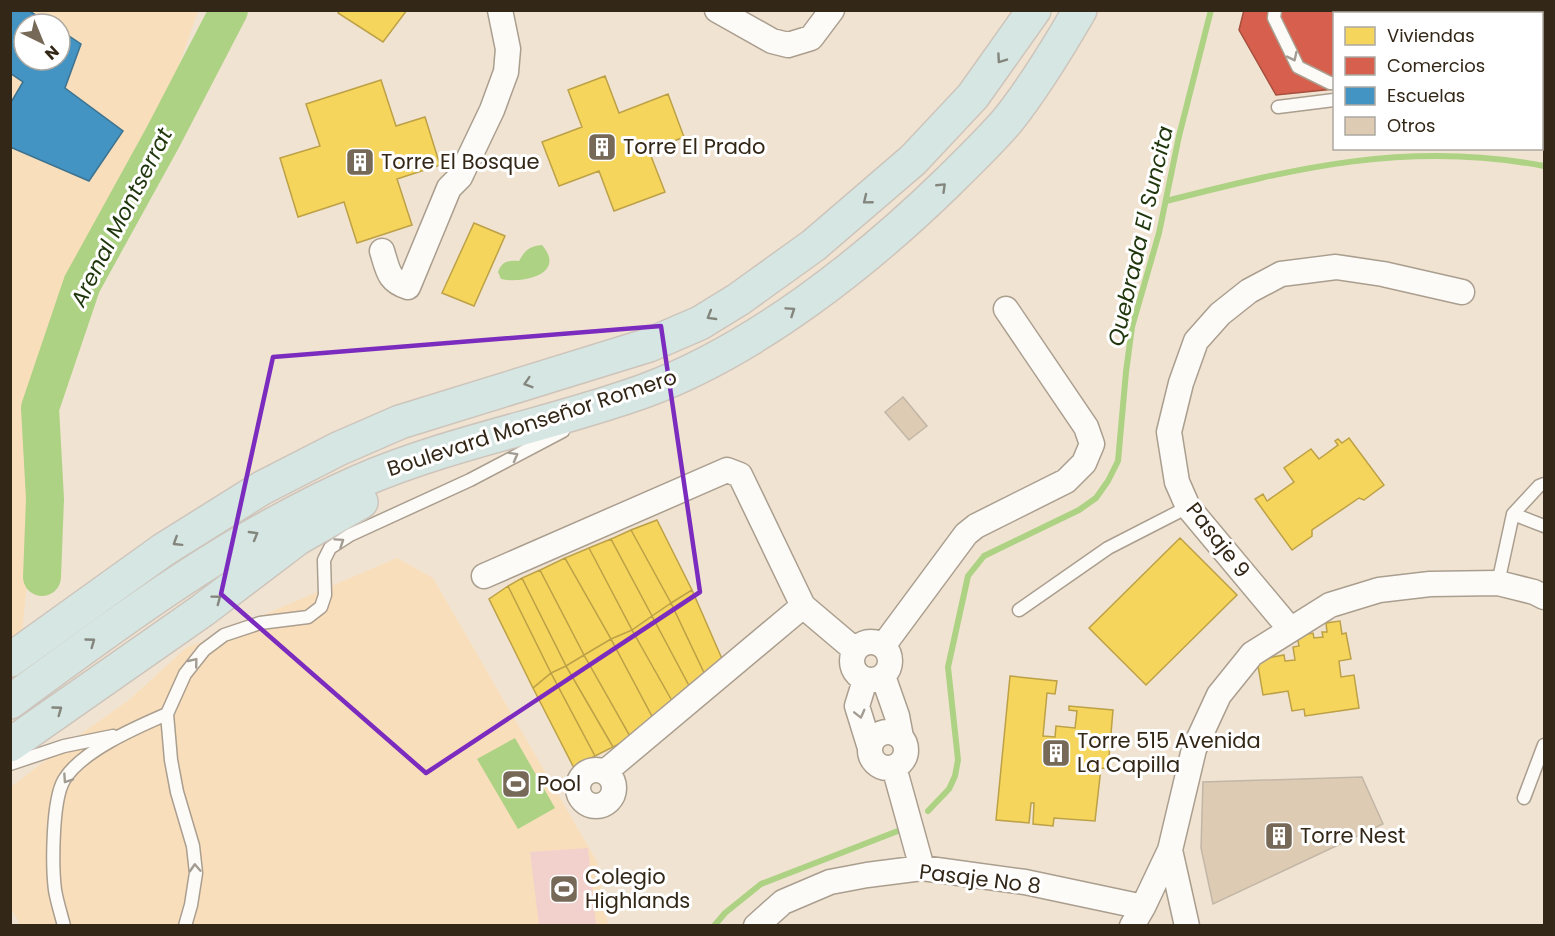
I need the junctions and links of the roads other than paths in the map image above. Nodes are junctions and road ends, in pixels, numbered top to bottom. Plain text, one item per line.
1 (501, 10) edge
2 (717, 10) edge
3 (832, 10) edge
4 (1034, 10) edge
5 (1080, 10) edge
6 (1275, 10) edge
7 (1333, 83) edge
8 (1333, 100) edge
9 (1278, 107) dead end
10 (382, 252) dead end
11 (1462, 292) dead end
12 (1006, 309) dead end
13 (645, 390) junction
14 (488, 438) junction
15 (1545, 484) edge
16 (1188, 507) junction
17 (1513, 514) junction
18 (1545, 526) edge
19 (484, 576) dead end
20 (1498, 583) junction
21 (1545, 597) edge
22 (803, 606) junction
23 (1018, 610) dead end
24 (1290, 629) junction
25 (883, 646) junction
26 (855, 650) junction
27 (10, 660) edge
28 (874, 678) junction
29 (10, 702) edge
30 (167, 714) junction
31 (122, 734) junction
32 (901, 737) junction
33 (10, 745) edge
34 (1545, 745) edge
35 (870, 748) junction
36 (10, 764) edge
37 (894, 767) junction
38 (605, 772) dead end
39 (1524, 798) dead end
40 (1170, 850) junction
41 (922, 868) junction
42 (1138, 916) edge
43 (64, 926) edge
44 (185, 926) edge
45 (756, 926) edge
46 (1186, 926) edge

1 - 10 street
2 - 3 street
4 -> 27 highway, Boulevard Monseñor Romero
13 -> 5 highway, Boulevard Monseñor Romero
6 -> 7 lane
8 - 9 lane
11 - 16 street, Pasaje 9
12 - 25 street
13 - 14 highway, Boulevard Monseñor Romero
30 -> 13 lane
29 -> 14 highway, Boulevard Monseñor Romero
33 -> 14 highway
15 - 17 lane
16 - 23 lane
16 - 24 street, Pasaje 9
17 - 18 lane
17 - 20 lane
19 - 22 street
20 - 21 street
20 - 24 street
22 - 26 street
22 - 38 street
24 - 40 street
25 - 26 street
25 - 28 street
26 - 28 street
28 - 32 street
28 -> 35 street
30 - 31 lane
44 -> 30 lane
31 - 36 lane
31 -> 43 lane
32 - 35 street
32 - 37 street
34 - 39 lane
35 - 37 street
37 - 41 street
40 - 42 street
40 - 46 street
41 - 42 street, Pasaje No 8
41 - 45 street, Pasaje No 8

